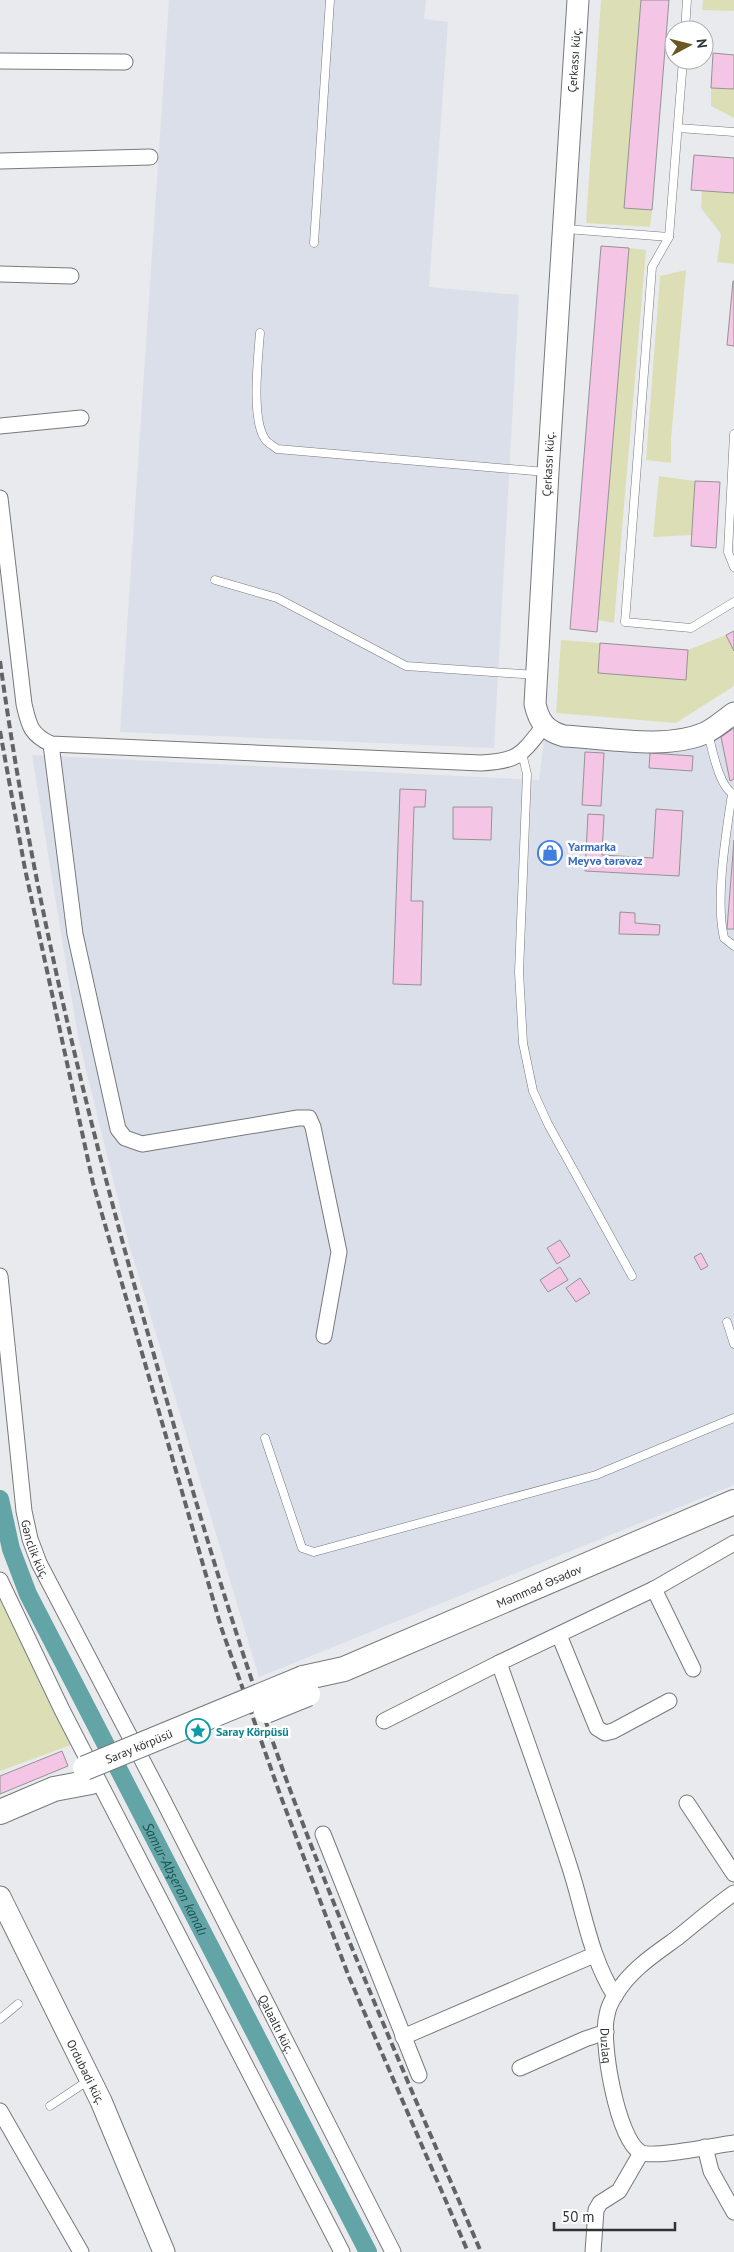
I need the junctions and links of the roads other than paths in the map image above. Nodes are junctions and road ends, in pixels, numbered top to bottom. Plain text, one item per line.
1 (330, 0) edge
2 (578, 0) edge
3 (687, 0) edge
4 (686, 20) edge
5 (0, 61) edge
6 (125, 62) dead end
7 (682, 70) edge
8 (678, 128) junction
9 (734, 132) edge
10 (150, 157) dead end
11 (0, 161) edge
12 (563, 228) junction
13 (669, 237) junction
14 (314, 244) dead end
15 (0, 274) edge
16 (71, 276) dead end
17 (260, 333) dead end
18 (81, 418) dead end
19 (0, 426) edge
20 (734, 434) edge
21 (548, 472) junction
22 (0, 498) edge
23 (734, 567) edge
24 (215, 580) dead end
25 (734, 602) edge
26 (536, 675) junction
27 (734, 713) edge
28 (544, 726) junction
29 (707, 732) junction
30 (51, 744) junction
31 (522, 753) junction
32 (733, 794) edge
33 (734, 946) edge
34 (0, 1276) edge
35 (632, 1276) dead end
36 (726, 1322) dead end
37 (324, 1336) dead end
38 (734, 1344) edge
39 (734, 1418) edge
40 (265, 1438) dead end
41 (734, 1502) edge
42 (734, 1543) edge
43 (0, 1580) edge
44 (654, 1588) junction
45 (559, 1635) junction
46 (499, 1663) junction
47 (693, 1670) dead end
48 (305, 1686) joint
49 (669, 1701) dead end
50 (384, 1720) dead end
51 (161, 1796) joint
52 (687, 1803) dead end
53 (0, 1812) edge
54 (323, 1834) dead end
55 (734, 1874) edge
56 (0, 1897) edge
57 (733, 1897) edge
58 (594, 1955) junction
59 (615, 1996) junction
60 (18, 2004) dead end
61 (0, 2020) edge
62 (606, 2032) junction
63 (403, 2037) junction
64 (520, 2068) dead end
65 (419, 2075) dead end
66 (91, 2079) junction
67 (50, 2106) dead end
68 (0, 2111) edge
69 (734, 2143) edge
70 (704, 2147) junction
71 (641, 2153) junction
72 (734, 2212) edge
73 (81, 2252) edge
74 (164, 2252) edge
75 (342, 2252) edge
76 (393, 2252) edge
77 (593, 2252) edge

1 - 14 lane
2 - 12 street, Çerkassı küç.
3 - 4 lane
5 - 6 street
7 - 8 lane
8 - 9 lane
8 - 13 lane
10 - 11 street
12 - 13 lane
12 - 21 street, Çerkassı küç.
13 - 25 lane
15 - 16 street
17 - 21 lane
18 - 19 street
20 - 23 lane
21 - 26 street, Çerkassı küç.
22 - 30 street
24 - 26 lane
26 - 28 street, Çerkassı küç.
27 - 29 street
28 - 29 street
28 - 31 street
29 - 32 lane
30 - 31 street
30 - 37 street
31 - 35 lane
32 - 33 lane
34 - 51 street, Gənclik küç.
36 - 38 lane
39 - 40 lane
41 - 48 main road, Məmməd Əsədov
42 - 44 street
43 - 75 street
44 - 45 street
44 - 47 street
45 - 46 street
45 - 49 street
46 - 50 street
46 - 58 street
48 - 53 main road, Saray körpüsü, bridge
51 - 76 street, Qalaaltı küç.
52 - 55 street
54 - 63 street
56 - 66 street, Ordubadi küç.
57 - 59 street, Duzlaq
58 - 59 street
58 - 63 street
59 - 62 street, Duzlaq
60 - 61 lane
62 - 64 street
62 - 71 street, Duzlaq
63 - 65 street
66 - 67 lane
66 - 74 street, Ordubadi küç.
68 - 73 street
69 - 70 street
70 - 71 street
70 - 72 street
71 - 77 street

